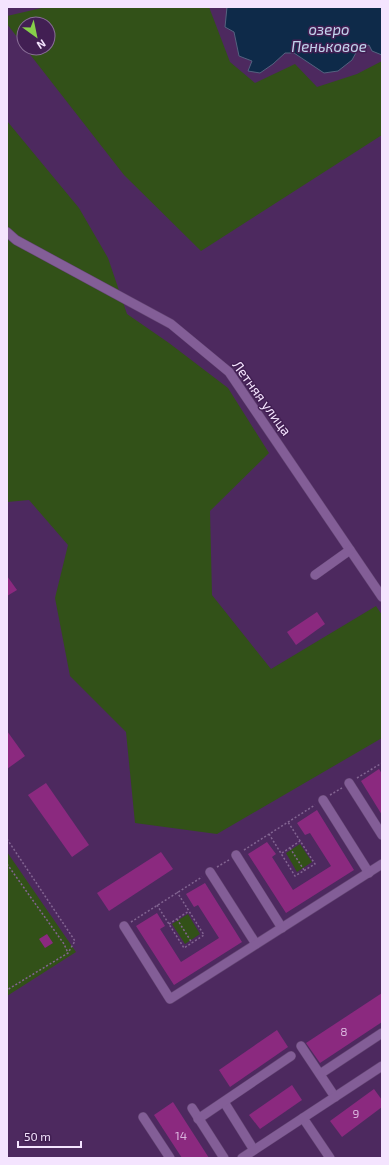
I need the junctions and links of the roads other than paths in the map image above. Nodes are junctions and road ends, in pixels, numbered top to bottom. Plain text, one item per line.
1 (7, 232) edge
2 (350, 550) junction
3 (315, 575) dead end
4 (382, 597) edge
5 (349, 783) road end
6 (323, 800) road end
7 (382, 835) edge
8 (236, 855) road end
9 (382, 864) edge
10 (210, 872) road end
11 (369, 873) junction
12 (124, 926) road end
13 (282, 928) junction
14 (256, 944) junction
15 (382, 1033) edge
16 (301, 1046) dead end
17 (291, 1056) dead end
18 (382, 1066) edge
19 (320, 1074) junction
20 (335, 1097) junction
21 (224, 1102) junction
22 (192, 1108) dead end
23 (143, 1117) dead end
24 (303, 1118) junction
25 (198, 1119) junction
26 (254, 1150) junction
27 (170, 1158) edge
28 (224, 1158) edge
29 (242, 1158) edge
30 (330, 1158) edge

1 - 2 street, Летняя улица
2 - 3 street
2 - 4 street, Летняя улица
5 - 7 street
6 - 11 street
8 - 13 street
9 - 11 street
10 - 14 street
11 - 13 street
12 - 14 street
13 - 14 street
15 - 19 street
16 - 19 street
17 - 21 street
18 - 20 street
19 - 20 street
20 - 24 street
21 - 25 street
21 - 26 street
22 - 25 street
23 - 27 street
24 - 26 street
24 - 30 street
25 - 28 street
26 - 29 street

